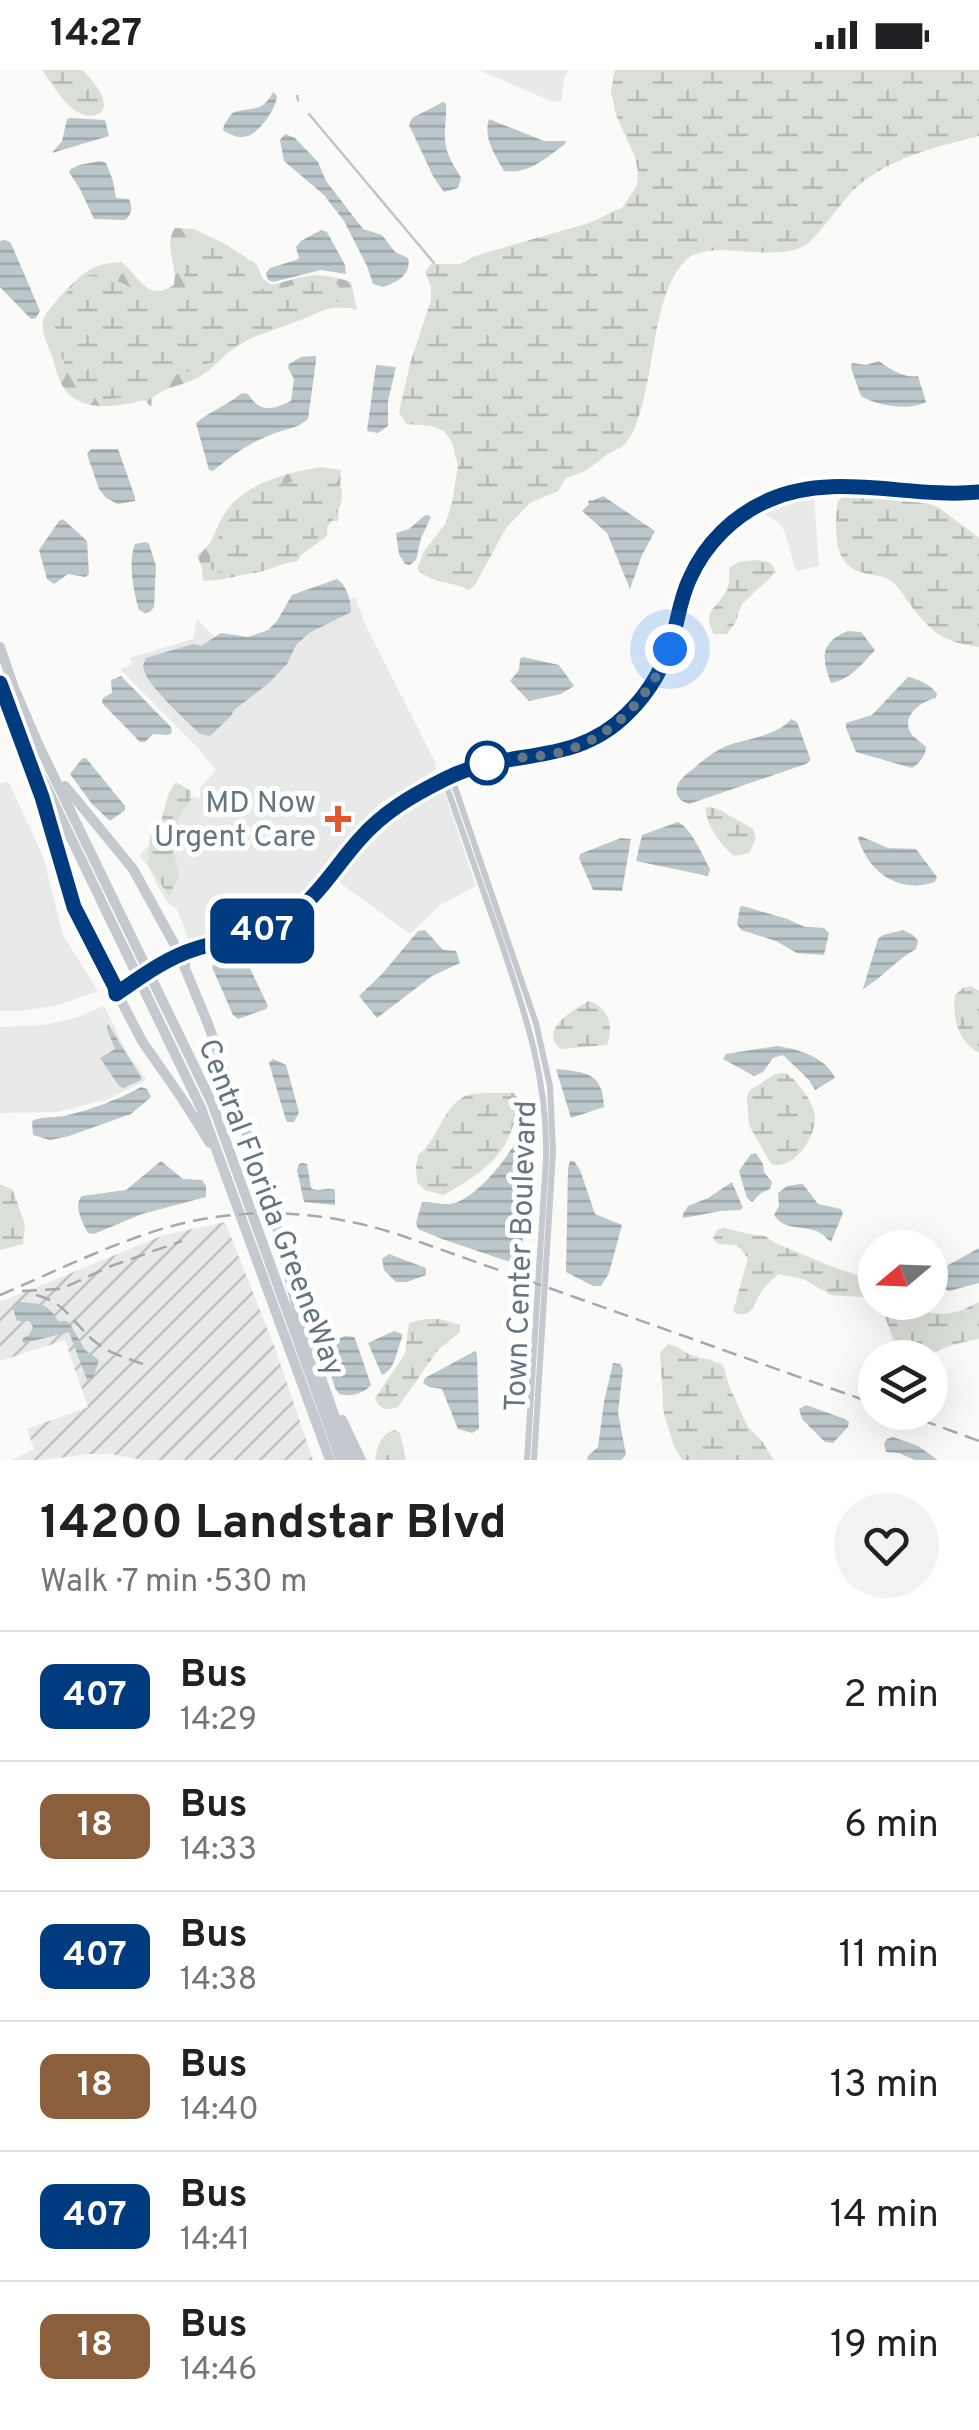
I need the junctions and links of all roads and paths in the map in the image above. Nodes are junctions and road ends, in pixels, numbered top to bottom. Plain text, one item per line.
1 (979, 489) edge
2 (0, 647) edge
3 (7, 668) junction
4 (0, 683) edge
5 (11, 712) junction
6 (447, 774) junction
7 (191, 947) junction
8 (176, 948) junction
9 (137, 961) junction
10 (185, 970) junction
11 (148, 982) junction
12 (110, 994) junction
13 (247, 1204) junction
14 (259, 1222) junction
15 (292, 1290) junction
16 (312, 1352) junction
17 (329, 1460) edge
18 (341, 1460) edge
19 (350, 1460) edge
20 (361, 1460) edge
21 (530, 1460) edge

1 - 6 main road
2 - 3 highway, Central Florida GreeneWay
3 - 8 highway
3 - 9 highway, Central Florida GreeneWay
4 - 5 highway, Central Florida GreeneWay
5 - 9 highway, Central Florida GreeneWay
5 - 12 highway
6 - 7 main road
6 - 21 main road, Town Center Boulevard
7 - 8 highway
7 - 10 highway
8 - 10 highway
8 - 12 main road
9 - 11 highway, Central Florida GreeneWay
10 - 15 highway
11 - 13 highway, Central Florida GreeneWay
11 - 13 highway, Central Florida GreeneWay
12 - 13 highway
13 - 14 highway, Central Florida GreeneWay
13 - 17 highway, Central Florida GreeneWay
14 - 15 highway
14 - 18 highway, Central Florida GreeneWay
15 - 16 highway
16 - 19 highway
16 - 20 highway

